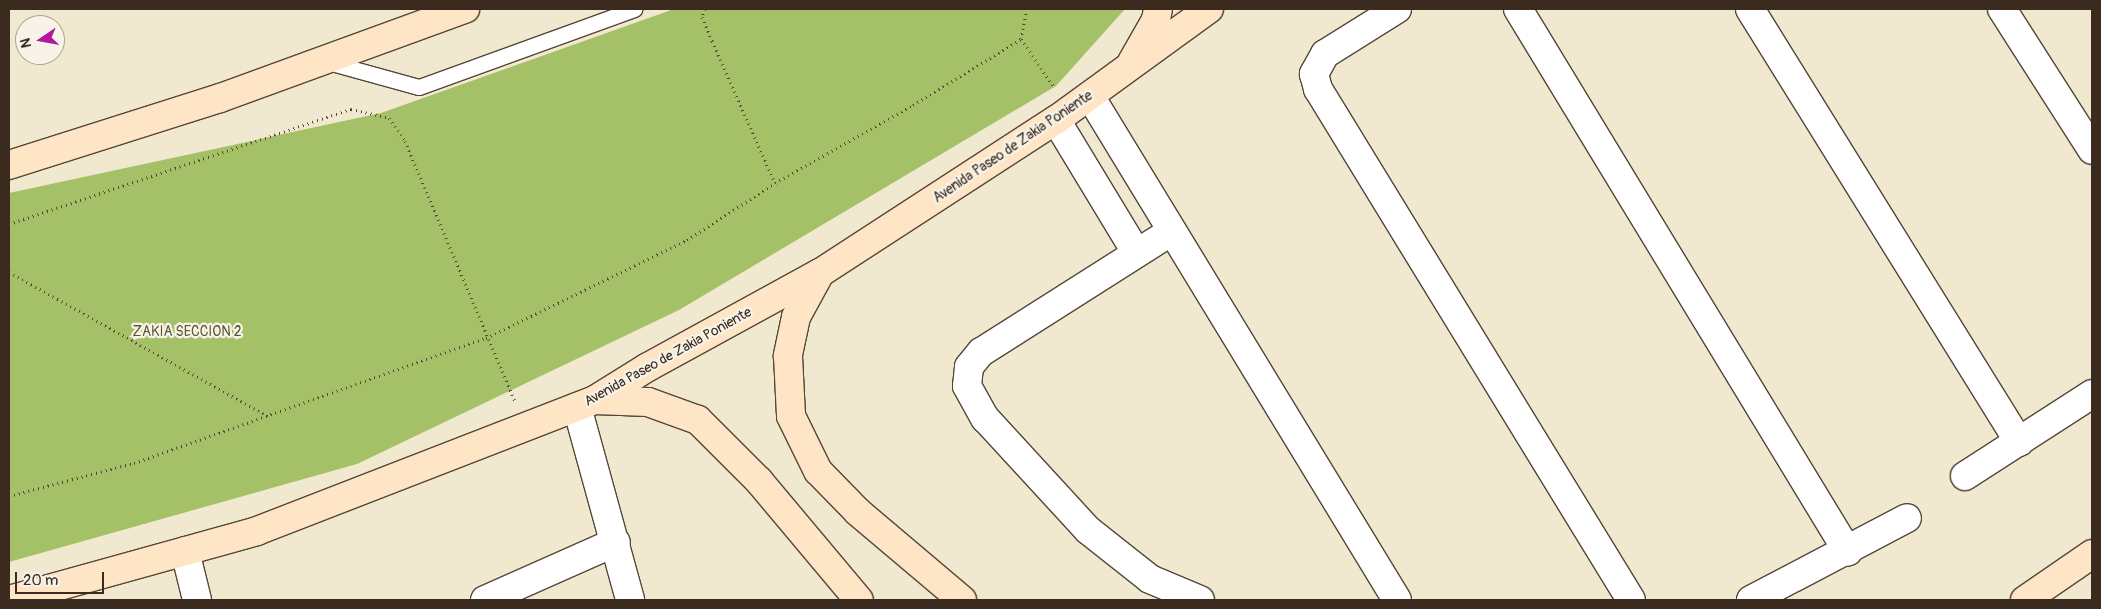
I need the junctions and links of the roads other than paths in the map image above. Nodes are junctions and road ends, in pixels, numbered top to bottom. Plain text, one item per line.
1 (466, 9) edge
2 (634, 9) edge
3 (1158, 9) edge
4 (1209, 9) edge
5 (1397, 9) edge
6 (1518, 9) edge
7 (1750, 9) edge
8 (2002, 9) edge
9 (323, 61) junction
10 (1126, 72) junction
11 (1090, 96) junction
12 (1056, 120) junction
13 (2092, 150) edge
14 (9, 165) edge
15 (1172, 231) junction
16 (1136, 252) junction
17 (820, 273) junction
18 (2092, 394) edge
19 (586, 403) junction
20 (2019, 442) junction
21 (1965, 476) dead end
22 (1906, 518) dead end
23 (616, 542) junction
24 (185, 551) junction
25 (1848, 552) junction
26 (2092, 554) edge
27 (9, 600) edge
28 (197, 600) edge
29 (485, 600) edge
30 (630, 600) edge
31 (859, 600) edge
32 (962, 600) edge
33 (1200, 600) edge
34 (1396, 600) edge
35 (1630, 600) edge
36 (1751, 600) edge
37 (2025, 600) edge

1 - 9 street
2 - 9 lane
3 - 10 street
4 - 10 street, Avenida Paseo de Zakia Poniente
5 - 35 street
6 - 25 street
7 - 20 street
8 - 13 street
9 - 14 street
10 - 11 street, Avenida Paseo de Zakia Poniente
11 - 12 street, Avenida Paseo de Zakia Poniente
11 - 15 street
12 - 16 street
12 - 17 street, Avenida Paseo de Zakia Poniente
15 - 16 street
15 - 34 street
16 - 33 street
17 - 19 street, Avenida Paseo de Zakia Poniente
17 - 32 street
18 - 20 street
19 - 23 street
19 - 24 street, Avenida Paseo de Zakia Poniente
19 - 31 street
20 - 21 street
22 - 25 street
23 - 29 street
23 - 30 street
24 - 27 street, Avenida Paseo de Zakia Poniente
24 - 28 street
25 - 36 street
26 - 37 street

